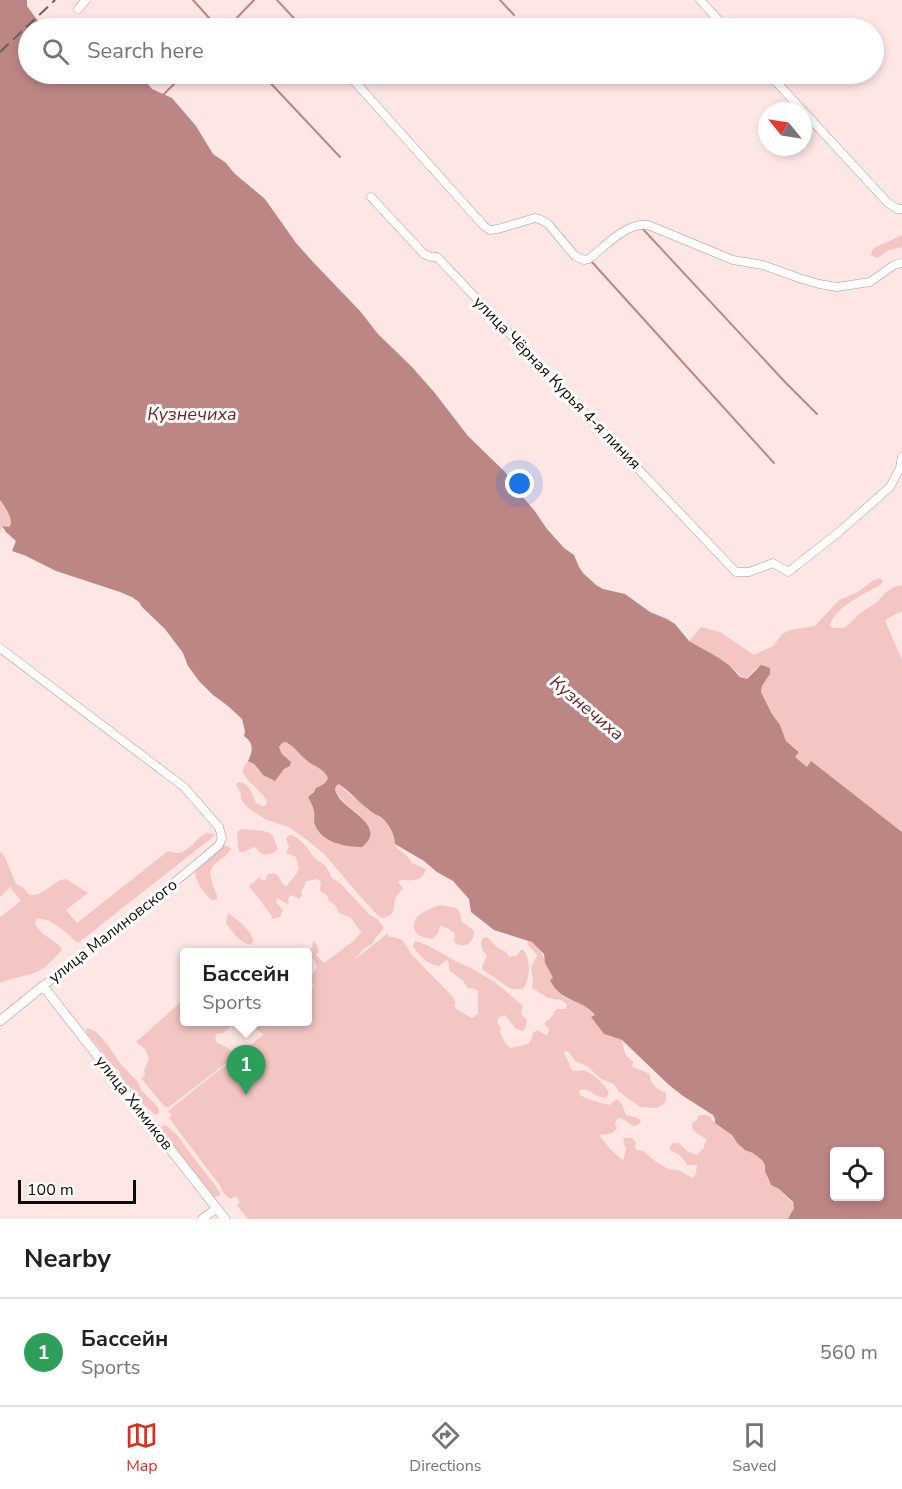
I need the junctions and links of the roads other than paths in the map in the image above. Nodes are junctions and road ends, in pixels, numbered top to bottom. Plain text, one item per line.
1 (86, 0) edge
2 (700, 0) edge
3 (78, 9) dead end
4 (717, 18) edge
5 (357, 84) edge
6 (778, 84) edge
7 (371, 196) dead end
8 (902, 209) edge
9 (902, 263) edge
10 (902, 457) edge
11 (0, 648) edge
12 (43, 986) junction
13 (0, 1021) edge
14 (217, 1208) junction
15 (202, 1219) edge
16 (225, 1219) edge

1 - 3 street
2 - 4 street
5 - 9 street
6 - 8 street
7 - 10 street, улица Чёрная Курья 4-я линия
11 - 12 street, улица Малиновского
12 - 13 street, улица Малиновского
12 - 14 street, улица Химиков
14 - 15 street
14 - 16 street, улица Химиков

